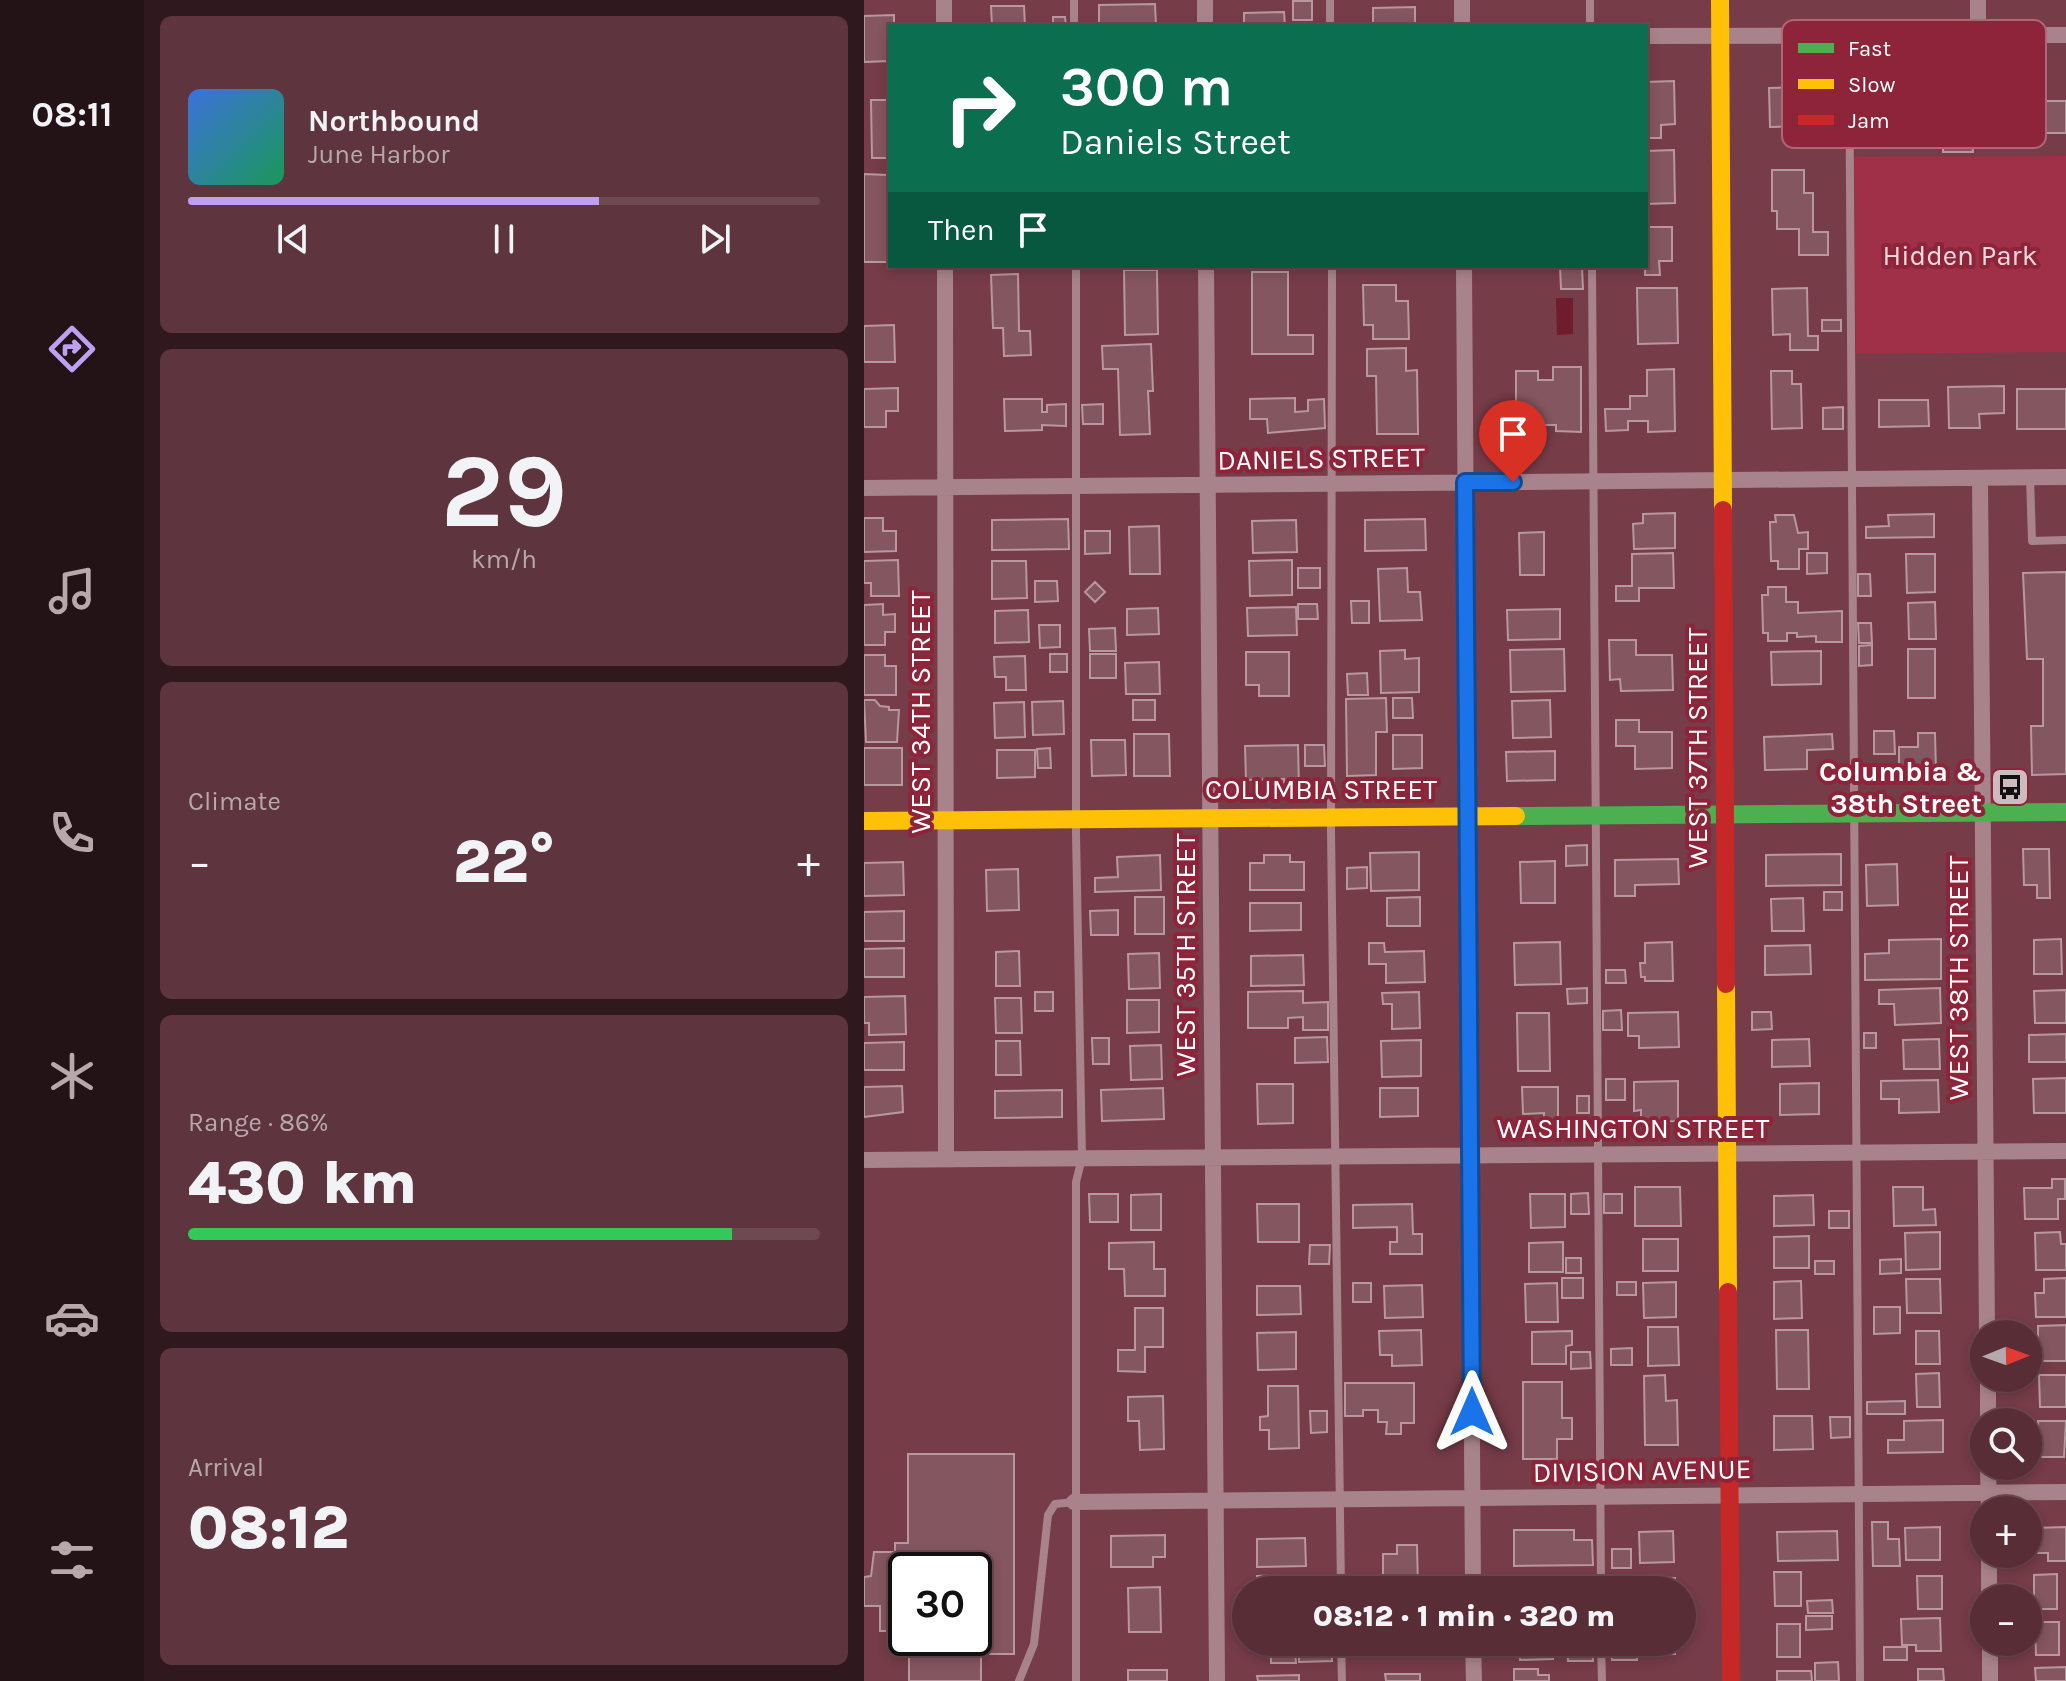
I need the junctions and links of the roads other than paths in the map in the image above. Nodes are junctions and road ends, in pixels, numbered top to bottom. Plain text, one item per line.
1 (944, 0) edge
2 (1074, 0) edge
3 (1205, 0) edge
4 (1330, 0) edge
5 (1462, 0) edge
6 (1590, 0) edge
7 (1720, 0) edge
8 (944, 24) edge
9 (1074, 24) edge
10 (1205, 24) edge
11 (1330, 24) edge
12 (1462, 24) edge
13 (1590, 24) edge
14 (1720, 35) junction
15 (1782, 35) edge
16 (1648, 36) edge
17 (1850, 148) edge
18 (945, 268) edge
19 (1076, 268) edge
20 (1206, 268) edge
21 (1332, 268) edge
22 (1464, 268) edge
23 (1592, 268) edge
24 (2030, 477) junction
25 (2066, 477) edge
26 (1980, 478) junction
27 (1852, 479) junction
28 (1723, 480) junction
29 (1593, 481) junction
30 (1465, 482) junction
31 (1333, 483) junction
32 (1208, 485) junction
33 (1078, 486) junction
34 (947, 487) junction
35 (864, 488) edge
36 (2066, 540) edge
37 (2066, 812) edge
38 (1983, 813) junction
39 (1726, 814) junction
40 (1853, 814) junction
41 (1595, 816) junction
42 (1331, 817) junction
43 (1466, 817) junction
44 (1210, 818) junction
45 (1076, 819) junction
46 (945, 820) junction
47 (864, 821) edge
48 (1986, 1151) junction
49 (2066, 1151) edge
50 (1857, 1152) junction
51 (1728, 1153) junction
52 (1598, 1154) junction
53 (1470, 1155) junction
54 (1338, 1156) junction
55 (1213, 1157) junction
56 (1082, 1158) junction
57 (946, 1159) junction
58 (864, 1160) edge
59 (1987, 1320) edge
60 (1988, 1480) edge
61 (1988, 1492) junction
62 (2066, 1492) edge
63 (1859, 1494) junction
64 (1730, 1495) junction
65 (1988, 1496) edge
66 (1600, 1497) junction
67 (1472, 1498) junction
68 (1340, 1499) junction
69 (1215, 1500) junction
70 (1074, 1502) junction
71 (1341, 1576) edge
72 (1473, 1576) edge
73 (1601, 1576) edge
74 (1341, 1656) edge
75 (1473, 1656) edge
76 (1601, 1656) edge
77 (1990, 1656) edge
78 (1019, 1681) edge
79 (1076, 1681) edge
80 (1217, 1681) edge
81 (1342, 1681) edge
82 (1474, 1681) edge
83 (1602, 1681) edge
84 (1731, 1681) edge
85 (1860, 1681) edge
86 (1990, 1681) edge

1 - 8 street
2 - 9 lane
3 - 10 street
4 - 11 lane
5 - 12 street
6 - 13 lane
7 - 14 street, WEST 37TH STREET
14 - 15 street
14 - 16 street
14 - 28 street, WEST 37TH STREET
17 - 27 lane
18 - 34 street, WEST 34TH STREET
19 - 33 lane
20 - 32 street, WEST 35TH STREET
21 - 31 lane
22 - 30 street
23 - 29 lane
24 - 25 street, DANIELS STREET
24 - 26 street, DANIELS STREET
24 - 36 lane
26 - 27 street, DANIELS STREET
26 - 38 street, WEST 38TH STREET
27 - 28 street, DANIELS STREET
27 - 40 lane
28 - 29 street, DANIELS STREET
28 - 39 street, WEST 37TH STREET
29 - 30 street, DANIELS STREET
29 - 41 lane
30 - 31 street, DANIELS STREET
30 - 43 street
31 - 32 street, DANIELS STREET
31 - 42 lane
32 - 33 street, DANIELS STREET
32 - 44 street, WEST 35TH STREET
33 - 34 street, DANIELS STREET
33 - 45 lane
34 - 35 street, DANIELS STREET
34 - 46 street, WEST 34TH STREET
37 - 38 street, COLUMBIA STREET
38 - 40 street, COLUMBIA STREET
38 - 48 street, WEST 38TH STREET
39 - 40 street, COLUMBIA STREET
39 - 41 street, COLUMBIA STREET
39 - 51 street, WEST 37TH STREET
40 - 50 lane
41 - 43 street, COLUMBIA STREET
41 - 52 lane
42 - 43 street, COLUMBIA STREET
42 - 44 street, COLUMBIA STREET
42 - 54 lane
43 - 53 street
44 - 45 street, COLUMBIA STREET
44 - 55 street, WEST 35TH STREET
45 - 46 street, COLUMBIA STREET
45 - 56 lane
46 - 47 street, COLUMBIA STREET
46 - 57 street, WEST 34TH STREET
48 - 49 street, WASHINGTON STREET
48 - 50 street, WASHINGTON STREET
48 - 59 street, WEST 38TH STREET
50 - 51 street, WASHINGTON STREET
50 - 63 lane
51 - 52 street, WASHINGTON STREET
51 - 64 street, WEST 37TH STREET
52 - 53 street, WASHINGTON STREET
52 - 66 lane
53 - 54 street, WASHINGTON STREET
53 - 67 street
54 - 55 street, WASHINGTON STREET
54 - 68 lane
55 - 56 street, WASHINGTON STREET
55 - 69 street, WEST 35TH STREET
56 - 57 street, WASHINGTON STREET
56 - 70 lane
57 - 58 street, WASHINGTON STREET
60 - 61 street
61 - 62 street, DIVISION AVENUE
61 - 63 street, DIVISION AVENUE
61 - 65 street
63 - 64 street, DIVISION AVENUE
63 - 85 lane
64 - 66 street, DIVISION AVENUE
64 - 84 street, WEST 37TH STREET
66 - 67 street, DIVISION AVENUE
66 - 73 lane
67 - 68 street, DIVISION AVENUE
67 - 72 street
68 - 69 street, DIVISION AVENUE
68 - 71 lane
69 - 70 street, DIVISION AVENUE
69 - 80 street, WEST 35TH STREET
70 - 78 lane
70 - 79 lane
74 - 81 lane
75 - 82 street
76 - 83 lane
77 - 86 street

